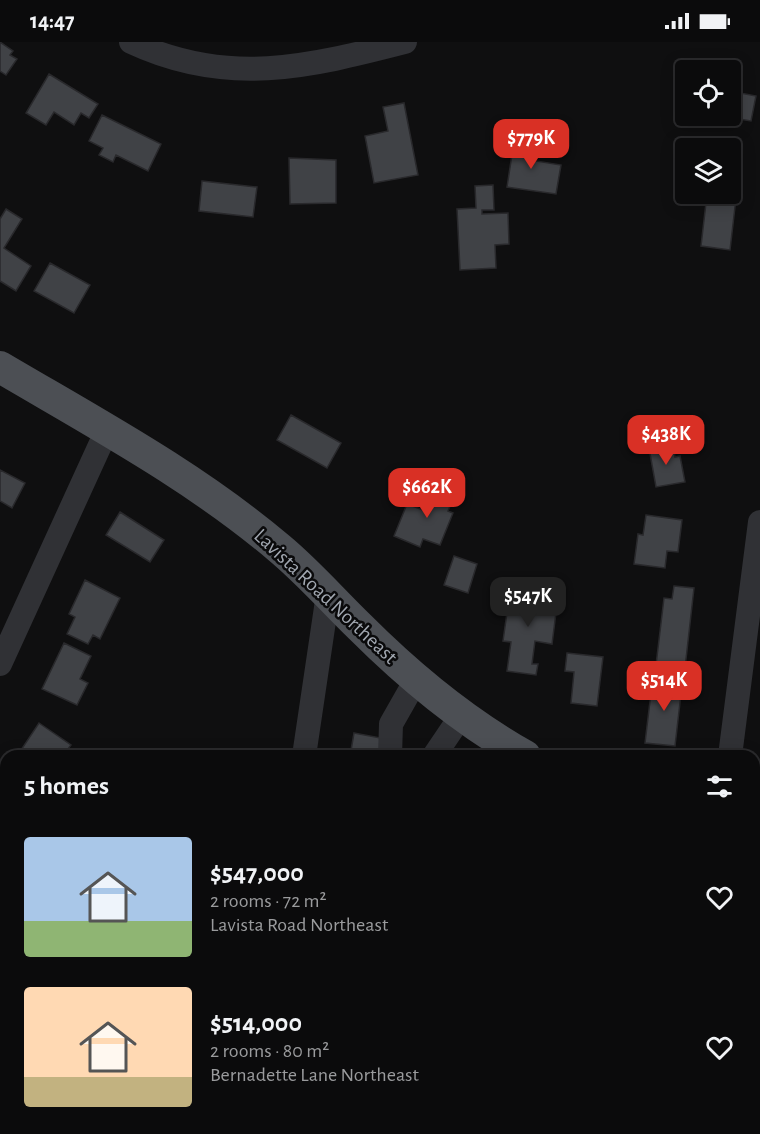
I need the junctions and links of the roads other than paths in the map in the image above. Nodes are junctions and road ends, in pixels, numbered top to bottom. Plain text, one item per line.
1 (131, 42) edge
2 (405, 42) edge
3 (0, 367) edge
4 (107, 430) junction
5 (760, 522) edge
6 (328, 594) junction
7 (0, 664) edge
8 (416, 680) junction
9 (461, 716) junction
10 (305, 750) edge
11 (390, 750) edge
12 (438, 750) edge
13 (515, 750) edge
14 (731, 750) edge

1 - 2 street
3 - 4 main road, Lavista Road Northeast
4 - 6 main road, Lavista Road Northeast
4 - 7 street
5 - 14 street
6 - 8 main road, Lavista Road Northeast
6 - 10 street
8 - 9 main road, Lavista Road Northeast
8 - 11 street
9 - 12 street
9 - 13 main road, Lavista Road Northeast

